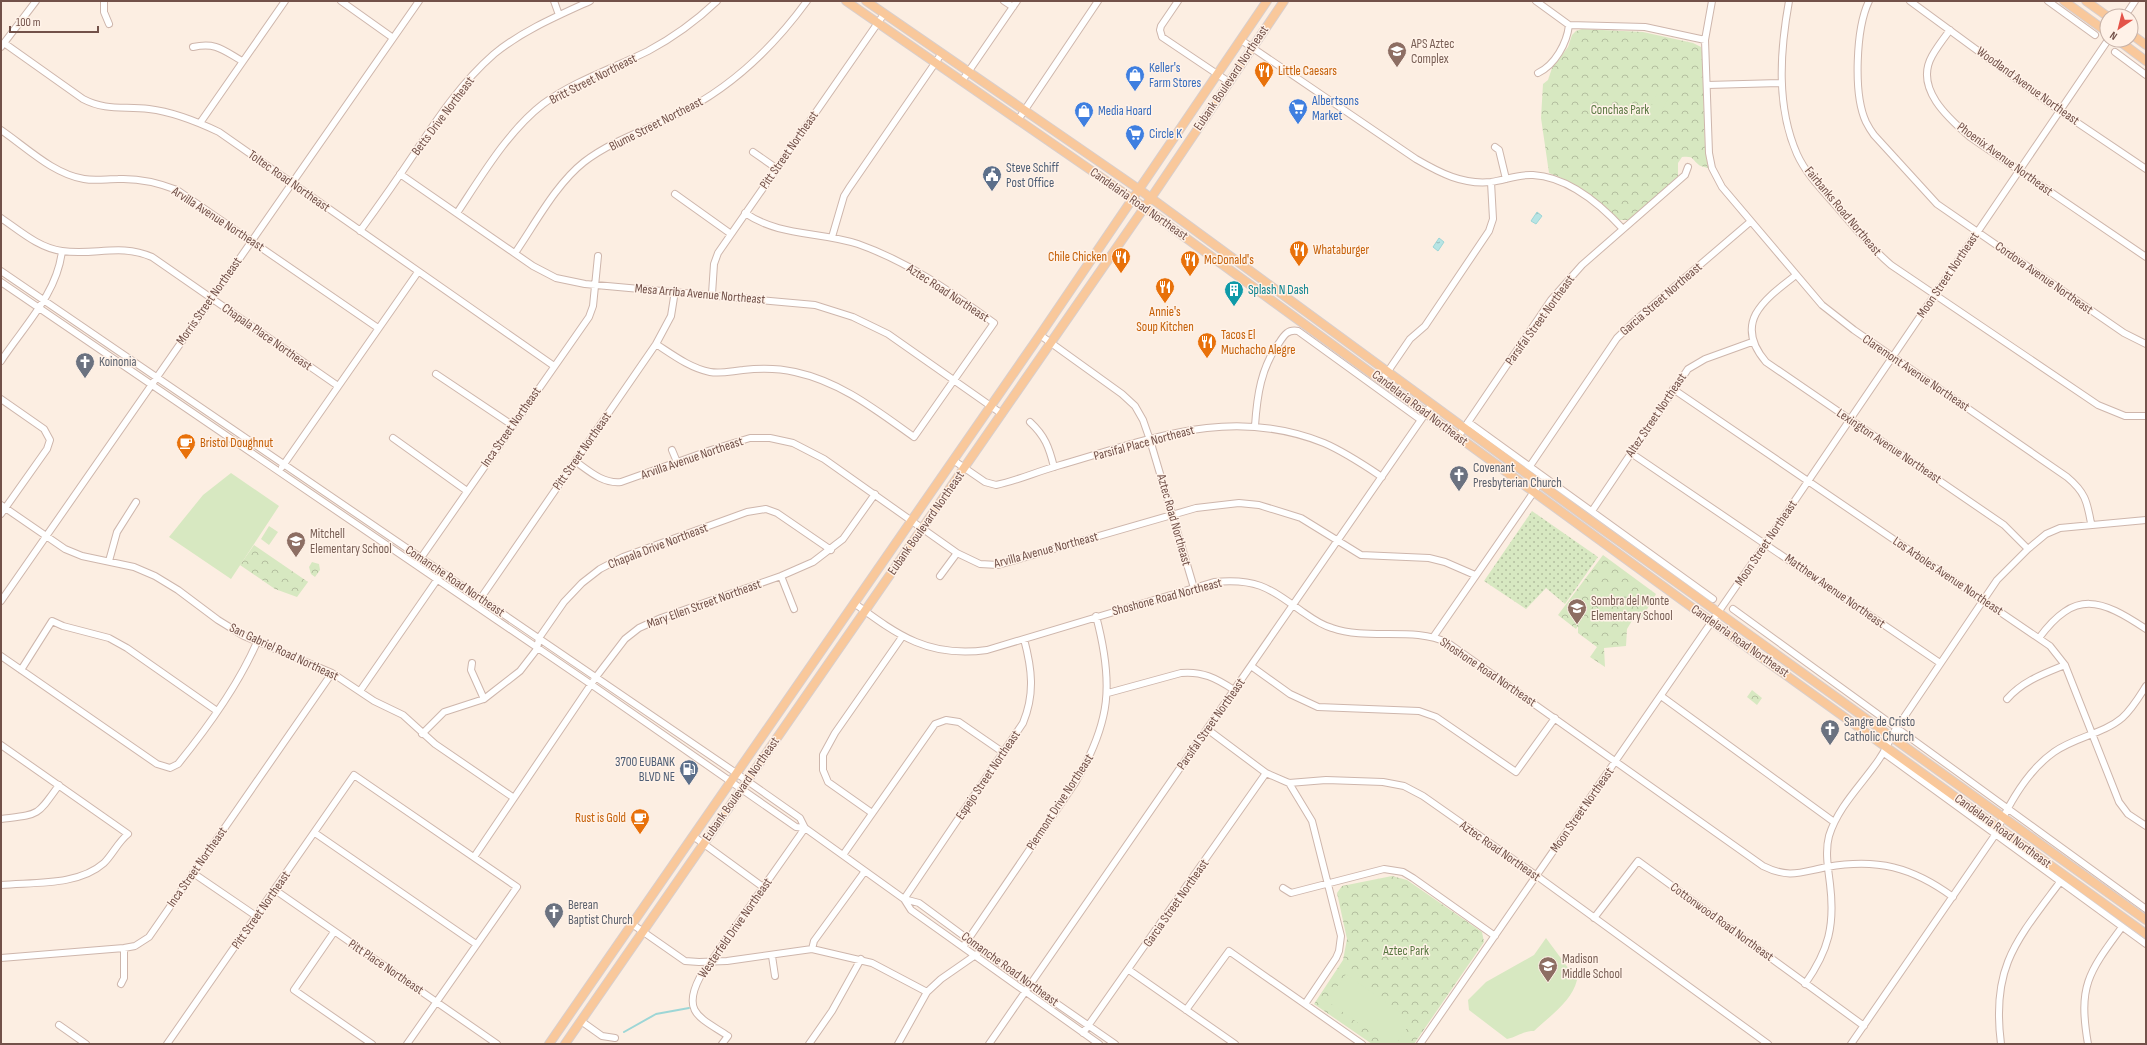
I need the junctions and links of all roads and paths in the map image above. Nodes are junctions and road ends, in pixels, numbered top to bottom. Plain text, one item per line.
1 (36, 1) edge
2 (104, 1) edge
3 (285, 1) edge
4 (341, 1) edge
5 (419, 1) edge
6 (554, 1) edge
7 (590, 1) edge
8 (717, 1) edge
9 (807, 1) edge
10 (846, 1) edge
11 (866, 1) edge
12 (1004, 1) edge
13 (1017, 1) edge
14 (1098, 1) edge
15 (1178, 1) edge
16 (1268, 1) edge
17 (1284, 1) edge
18 (1536, 1) edge
19 (1712, 1) edge
20 (1789, 1) edge
21 (1869, 1) edge
22 (1910, 1) edge
23 (2048, 1) edge
24 (2064, 1) edge
25 (2086, 1) edge
26 (1013, 7) junction
27 (2099, 10) edge
28 (884, 14) junction
29 (559, 15) junction
30 (878, 23) junction
31 (109, 24) dead end
32 (1569, 25) junction
33 (2099, 26) edge
34 (1950, 30) junction
35 (2095, 35) dead end
36 (393, 38) junction
37 (1242, 40) junction
38 (1705, 40) junction
39 (3, 45) edge
40 (193, 47) dead end
41 (1253, 48) junction
42 (2103, 48) edge
43 (2129, 48) edge
44 (2115, 52) dead end
45 (942, 53) junction
46 (2146, 61) edge
47 (242, 62) junction
48 (935, 63) junction
49 (969, 72) junction
50 (1538, 73) dead end
51 (1218, 74) junction
52 (2146, 75) edge
53 (962, 81) junction
54 (1229, 82) junction
55 (1782, 83) junction
56 (1707, 85) junction
57 (1024, 110) junction
58 (2060, 110) junction
59 (1018, 120) junction
60 (200, 123) junction
61 (1, 130) edge
62 (1495, 147) dead end
63 (753, 152) dead end
64 (1688, 167) dead end
65 (776, 168) junction
66 (2146, 169) edge
67 (2019, 171) junction
68 (400, 174) junction
69 (1506, 179) junction
70 (1491, 182) junction
71 (292, 183) junction
72 (1140, 190) junction
73 (675, 194) dead end
74 (1151, 198) junction
75 (1134, 200) junction
76 (1144, 207) junction
77 (457, 213) junction
78 (745, 213) junction
79 (1, 218) edge
80 (1750, 222) junction
81 (1623, 229) junction
82 (360, 231) junction
83 (1977, 232) junction
84 (732, 234) junction
85 (832, 237) junction
86 (252, 241) junction
87 (62, 251) junction
88 (515, 253) junction
89 (598, 256) dead end
90 (2146, 257) edge
91 (1, 271) edge
92 (418, 272) junction
93 (1796, 275) junction
94 (1, 282) edge
95 (596, 285) junction
96 (675, 291) junction
97 (712, 294) junction
98 (1935, 294) junction
99 (211, 298) junction
100 (43, 300) junction
101 (38, 307) junction
102 (378, 328) junction
103 (1040, 336) junction
104 (1752, 342) junction
105 (1051, 343) junction
106 (656, 344) junction
107 (2146, 344) edge
108 (3, 353) edge
109 (1893, 357) junction
110 (1, 361) edge
111 (554, 366) junction
112 (1388, 370) junction
113 (436, 374) dead end
114 (156, 377) junction
115 (954, 380) junction
116 (1382, 380) junction
117 (150, 384) junction
118 (338, 386) junction
119 (1673, 389) junction
120 (1, 399) edge
121 (1432, 404) junction
122 (991, 405) junction
123 (1426, 413) junction
124 (1002, 414) junction
125 (2146, 416) edge
126 (1850, 419) junction
127 (1421, 420) junction
128 (1030, 422) dead end
129 (512, 425) junction
130 (1466, 425) junction
131 (1255, 426) junction
132 (1458, 437) junction
133 (393, 438) dead end
134 (1150, 440) junction
135 (672, 450) dead end
136 (1631, 453) junction
137 (953, 460) junction
138 (575, 461) junction
139 (677, 462) junction
140 (285, 464) junction
141 (1530, 466) junction
142 (1054, 467) junction
143 (964, 468) junction
144 (278, 471) junction
145 (1382, 477) junction
146 (1808, 482) junction
147 (1540, 483) junction
148 (467, 491) junction
149 (1533, 492) junction
150 (875, 494) junction
151 (136, 502) dead end
152 (3, 506) edge
153 (1592, 511) junction
154 (1, 514) edge
155 (1173, 514) junction
156 (912, 520) junction
157 (2146, 520) edge
158 (2091, 524) junction
159 (923, 528) junction
160 (46, 535) junction
161 (1337, 541) junction
162 (1766, 543) junction
163 (2028, 549) junction
164 (831, 550) junction
165 (957, 553) junction
166 (421, 558) junction
167 (109, 561) junction
168 (416, 565) junction
169 (442, 572) junction
170 (1475, 575) junction
171 (781, 576) junction
172 (940, 576) dead end
173 (437, 580) junction
174 (1194, 588) junction
175 (481, 598) junction
176 (1713, 599) dead end
177 (1983, 600) junction
178 (1, 601) edge
179 (854, 603) junction
180 (1293, 605) junction
181 (476, 606) junction
182 (794, 609) dead end
183 (1733, 609) dead end
184 (864, 610) junction
185 (1718, 613) junction
186 (1096, 616) junction
187 (1712, 622) junction
188 (2146, 629) edge
189 (1434, 636) junction
190 (902, 637) junction
191 (539, 638) junction
192 (2039, 638) junction
193 (1024, 639) junction
194 (257, 642) junction
195 (537, 649) junction
196 (1, 656) edge
197 (472, 663) dead end
198 (1940, 663) junction
199 (2065, 665) junction
200 (1251, 666) junction
201 (21, 670) junction
202 (332, 673) junction
203 (596, 678) junction
204 (592, 685) junction
205 (2146, 686) edge
206 (1234, 690) junction
207 (360, 691) junction
208 (1108, 693) junction
209 (1661, 696) junction
210 (484, 698) junction
211 (2007, 699) dead end
212 (217, 711) junction
213 (1555, 718) junction
214 (1897, 727) junction
215 (1207, 729) junction
216 (2091, 733) junction
217 (422, 734) junction
218 (1892, 735) junction
219 (1, 745) edge
220 (1885, 750) junction
221 (1004, 753) junction
222 (1616, 760) junction
223 (736, 773) junction
224 (1266, 773) junction
225 (731, 781) junction
226 (748, 781) junction
227 (1289, 783) junction
228 (59, 785) junction
229 (742, 789) junction
230 (514, 798) junction
231 (2008, 808) junction
232 (872, 813) junction
233 (2004, 817) junction
234 (1, 819) edge
235 (1834, 822) junction
236 (2145, 823) edge
237 (805, 828) junction
238 (1997, 831) junction
239 (315, 833) junction
240 (693, 836) junction
241 (703, 843) junction
242 (843, 855) junction
243 (474, 858) junction
244 (1828, 867) junction
245 (865, 871) junction
246 (194, 872) junction
247 (1537, 876) junction
248 (2060, 882) junction
249 (1329, 884) junction
250 (1, 885) edge
251 (763, 887) junction
252 (1283, 888) dead end
253 (275, 890) junction
254 (1953, 897) junction
255 (904, 899) junction
256 (2146, 909) edge
257 (256, 916) junction
258 (1594, 918) junction
259 (2146, 920) edge
260 (632, 924) junction
261 (2122, 927) junction
262 (643, 931) junction
263 (334, 932) junction
264 (2146, 934) edge
265 (1495, 936) junction
266 (968, 939) junction
267 (476, 944) junction
268 (2146, 944) edge
269 (963, 947) junction
270 (124, 948) junction
271 (981, 948) junction
272 (812, 949) junction
273 (772, 956) junction
274 (975, 956) junction
275 (1, 958) edge
276 (860, 959) junction
277 (710, 962) junction
278 (1129, 970) junction
279 (775, 976) dead end
280 (121, 984) dead end
281 (1805, 984) junction
282 (1030, 985) junction
283 (927, 992) junction
284 (1025, 992) junction
285 (436, 1002) junction
286 (1305, 1004) junction
287 (1186, 1010) junction
288 (581, 1021) junction
289 (59, 1025) dead end
290 (1089, 1026) junction
291 (1864, 1026) junction
292 (1084, 1033) junction
293 (615, 1038) dead end
294 (86, 1044) edge
295 (167, 1044) edge
296 (372, 1044) edge
297 (407, 1044) edge
298 (497, 1044) edge
299 (549, 1044) edge
300 (565, 1044) edge
301 (722, 1044) edge
302 (810, 1044) edge
303 (898, 1044) edge
304 (989, 1044) edge
305 (1099, 1044) edge
306 (1115, 1044) edge
307 (1235, 1044) edge
308 (1362, 1044) edge
309 (1420, 1044) edge
310 (1768, 1044) edge
311 (1851, 1044) edge
312 (2001, 1044) edge
313 (2088, 1044) edge

1 - 39 street
2 - 31 street
3 - 47 street
4 - 36 street
5 - 36 street, Morris Street Northeast
6 - 29 street
7 - 29 street, Betts Drive Northeast
8 - 77 street, Britt Street Northeast
9 - 88 street, Blume Street Northeast
10 - 30 main road, Candelaria Road Northeast
11 - 28 main road, Candelaria Road Northeast
12 - 26 street
13 - 26 street
14 - 57 street
15 - 51 street
16 - 37 main road, Eubank Boulevard Northeast
17 - 41 main road, Eubank Boulevard Northeast
18 - 32 street
19 - 38 street
20 - 55 street, Fairbanks Road Northeast
21 - 83 street, Cordova Avenue Northeast
22 - 34 street, Woodland Avenue Northeast
23 - 35 street
24 - 33 main road
25 - 27 main road
26 - 49 street
28 - 30 street, Pitt Street Northeast
28 - 45 main road, Candelaria Road Northeast
29 - 68 street, Betts Drive Northeast
30 - 48 main road, Candelaria Road Northeast
30 - 65 street, Pitt Street Northeast
32 - 38 street
32 - 50 street
34 - 58 street, Woodland Avenue Northeast
34 - 67 street, Phoenix Avenue Northeast
36 - 71 street, Morris Street Northeast
37 - 41 street
37 - 51 main road, Eubank Boulevard Northeast
38 - 56 street
39 - 60 street, Toltec Road Northeast
40 - 47 street
41 - 54 main road, Eubank Boulevard Northeast
41 - 70 street
42 - 58 street, Moon Street Northeast
43 - 46 main road
44 - 52 street
45 - 48 street
45 - 49 main road, Candelaria Road Northeast
47 - 60 street
48 - 53 main road, Candelaria Road Northeast
48 - 85 street
49 - 53 street
49 - 57 main road, Candelaria Road Northeast
51 - 54 street
51 - 72 main road, Eubank Boulevard Northeast
53 - 59 main road, Candelaria Road Northeast
54 - 74 main road, Eubank Boulevard Northeast
55 - 56 street
55 - 98 street, Fairbanks Road Northeast
56 - 80 street, Claremont Avenue Northeast
57 - 59 street
57 - 72 main road, Candelaria Road Northeast
58 - 66 street, Woodland Avenue Northeast
58 - 67 street, Moon Street Northeast
59 - 75 main road, Candelaria Road Northeast
60 - 71 street, Toltec Road Northeast
61 - 86 street, Arvilla Avenue Northeast
62 - 69 street
63 - 65 street
64 - 81 street, Parsifal Street Northeast
65 - 78 street, Pitt Street Northeast
67 - 83 street, Moon Street Northeast
67 - 90 street, Phoenix Avenue Northeast
68 - 77 street, Mesa Arriba Avenue Northeast
68 - 82 street, Betts Drive Northeast
69 - 70 street
69 - 81 street
70 - 112 street
71 - 82 street, Toltec Road Northeast
71 - 86 street, Morris Street Northeast
72 - 74 main road, Candelaria Road Northeast
72 - 75 main road, Eubank Boulevard Northeast
73 - 84 street
74 - 76 main road, Eubank Boulevard Northeast
74 - 112 main road, Candelaria Road Northeast
75 - 76 main road, Candelaria Road Northeast
75 - 103 main road, Eubank Boulevard Northeast
76 - 105 main road, Eubank Boulevard Northeast
76 - 116 main road, Candelaria Road Northeast
77 - 88 street, Mesa Arriba Avenue Northeast
78 - 84 street, Pitt Street Northeast
78 - 85 street, Aztec Road Northeast
79 - 87 street, Chapala Place Northeast
80 - 93 street, Claremont Avenue Northeast
80 - 141 street, Garcia Street Northeast
81 - 130 street, Parsifal Street Northeast
82 - 92 street, Toltec Road Northeast
83 - 98 street, Moon Street Northeast
83 - 107 street, Cordova Avenue Northeast
84 - 97 street, Pitt Street Northeast
85 - 115 street, Aztec Road Northeast
86 - 99 street, Morris Street Northeast
86 - 102 street, Arvilla Avenue Northeast
87 - 99 street, Chapala Place Northeast
87 - 100 street
88 - 95 street, Mesa Arriba Avenue Northeast
89 - 95 street, Inca Street Northeast
91 - 100 street, Comanche Road Northeast
92 - 102 street
92 - 111 street, Toltec Road Northeast
93 - 104 street
93 - 109 street, Claremont Avenue Northeast
94 - 101 street, Comanche Road Northeast
95 - 96 street, Mesa Arriba Avenue Northeast
95 - 111 street, Inca Street Northeast
96 - 97 street, Mesa Arriba Avenue Northeast
96 - 106 street, Pitt Street Northeast
97 - 115 street, Mesa Arriba Avenue Northeast
98 - 109 street, Moon Street Northeast
98 - 125 street, Fairbanks Road Northeast
99 - 114 street, Morris Street Northeast
99 - 118 street, Chapala Place Northeast
100 - 101 street
100 - 114 street, Comanche Road Northeast
101 - 108 street
101 - 117 street, Comanche Road Northeast
102 - 118 street
103 - 105 street, Aztec Road Northeast
103 - 122 main road, Eubank Boulevard Northeast
104 - 119 street, Altez Street Northeast
104 - 126 street, Lexington Avenue Northeast
105 - 124 main road, Eubank Boulevard Northeast
105 - 134 street, Aztec Road Northeast
106 - 115 street
106 - 138 street, Pitt Street Northeast
108 - 110 street
109 - 126 street, Moon Street Northeast
109 - 158 street, Claremont Avenue Northeast
111 - 129 street, Inca Street Northeast
112 - 116 street
112 - 121 main road, Candelaria Road Northeast
113 - 129 street
114 - 117 street, Morris Street Northeast
114 - 140 street, Comanche Road Northeast
115 - 122 street, Mesa Arriba Avenue Northeast
116 - 123 main road, Candelaria Road Northeast
117 - 144 street, Comanche Road Northeast
117 - 160 street, Morris Street Northeast
118 - 140 street
119 - 136 street, Altez Street Northeast
119 - 146 street, Los Arboles Avenue Northeast
120 - 152 street
121 - 123 street, Parsifal Street Northeast
121 - 130 main road, Candelaria Road Northeast
122 - 124 street, Mesa Arriba Avenue Northeast
122 - 137 main road, Eubank Boulevard Northeast
123 - 127 street, Parsifal Street Northeast
123 - 132 main road, Candelaria Road Northeast
124 - 143 main road, Eubank Boulevard Northeast
126 - 146 street, Moon Street Northeast
126 - 163 street, Lexington Avenue Northeast
127 - 131 street
127 - 145 street, Parsifal Street Northeast
128 - 142 street
129 - 148 street, Inca Street Northeast
130 - 132 street, Parsifal Street Northeast
130 - 141 street
130 - 147 main road, Candelaria Road Northeast
131 - 134 street, Parsifal Place Northeast
131 - 145 street, Parsifal Place Northeast
132 - 149 main road, Candelaria Road Northeast
133 - 148 street
134 - 142 street, Parsifal Place Northeast
134 - 155 street, Aztec Road Northeast
135 - 139 street
136 - 153 street, Altez Street Northeast
136 - 162 street, Matthew Avenue Northeast
137 - 143 street, Parsifal Place Northeast
137 - 156 main road, Eubank Boulevard Northeast
138 - 139 street, Arvilla Avenue Northeast
138 - 175 street, Pitt Street Northeast
139 - 150 street, Arvilla Avenue Northeast
140 - 144 street
140 - 166 street, Comanche Road Northeast
141 - 153 street
142 - 143 street, Parsifal Place Northeast
143 - 159 main road, Eubank Boulevard Northeast
144 - 168 street, Comanche Road Northeast
145 - 161 street, Parsifal Street Northeast
146 - 162 street, Moon Street Northeast
146 - 177 street, Los Arboles Avenue Northeast
147 - 149 street
147 - 185 main road, Candelaria Road Northeast
148 - 166 street, Inca Street Northeast
149 - 170 street
149 - 187 main road, Candelaria Road Northeast
150 - 156 street, Arvilla Avenue Northeast
150 - 164 street, Mary Ellen Street Northeast
151 - 167 street
152 - 154 street
152 - 160 street, San Gabriel Road Northeast
153 - 176 street
155 - 161 street, Arvilla Avenue Northeast
155 - 165 street, Arvilla Avenue Northeast
155 - 174 street, Aztec Road Northeast
156 - 159 street, Arvilla Avenue Northeast
156 - 179 main road, Eubank Boulevard Northeast
157 - 158 street
158 - 163 street
159 - 165 street, Arvilla Avenue Northeast
159 - 184 main road, Eubank Boulevard Northeast
160 - 167 street, San Gabriel Road Northeast
160 - 178 street, Morris Street Northeast
161 - 170 street, Arvilla Avenue Northeast
161 - 180 street, Parsifal Street Northeast
162 - 185 street, Moon Street Northeast
162 - 198 street, Matthew Avenue Northeast
163 - 177 street
164 - 171 street, Mary Ellen Street Northeast
164 - 191 street, Chapala Drive Northeast
165 - 172 street
166 - 168 street, Inca Street Northeast
166 - 169 street, Comanche Road Northeast
167 - 194 street, San Gabriel Road Northeast
168 - 173 street, Comanche Road Northeast
169 - 173 street
169 - 175 street, Comanche Road Northeast
170 - 189 street
171 - 182 street
171 - 203 street, Mary Ellen Street Northeast
173 - 181 street, Comanche Road Northeast
173 - 207 street
174 - 180 street, Shoshone Road Northeast
174 - 186 street, Shoshone Road Northeast
175 - 181 street, Pitt Street Northeast
175 - 191 street, Comanche Road Northeast
177 - 192 street, Los Arboles Avenue Northeast
177 - 198 street
179 - 184 street, Shoshone Road Northeast
179 - 223 main road, Eubank Boulevard Northeast
180 - 189 street, Shoshone Road Northeast
180 - 200 street, Parsifal Street Northeast
181 - 195 street, Comanche Road Northeast
183 - 214 street
184 - 190 street, Shoshone Road Northeast
184 - 226 main road, Eubank Boulevard Northeast
185 - 187 street, Moon Street Northeast
185 - 218 main road, Candelaria Road Northeast
186 - 193 street, Shoshone Road Northeast
186 - 208 street, Piermont Drive Northeast
187 - 209 street, Moon Street Northeast
187 - 220 main road, Candelaria Road Northeast
188 - 192 street
189 - 213 street, Shoshone Road Northeast
190 - 193 street, Shoshone Road Northeast
190 - 232 street
191 - 195 street, Chapala Drive Northeast
191 - 203 street, Comanche Road Northeast
192 - 199 street, Los Arboles Avenue Northeast
193 - 221 street, Espejo Street Northeast
194 - 202 street, San Gabriel Road Northeast
194 - 212 street
195 - 204 street, Comanche Road Northeast
195 - 210 street, Chapala Drive Northeast
196 - 201 street
197 - 210 street
198 - 214 street
199 - 211 street
199 - 216 street, Los Arboles Avenue Northeast
200 - 206 street, Parsifal Street Northeast
200 - 213 street
201 - 212 street
201 - 212 street
202 - 207 street, San Gabriel Road Northeast
202 - 246 street, Inca Street Northeast
203 - 204 street, Mary Ellen Street Northeast
203 - 223 street, Comanche Road Northeast
204 - 225 street, Comanche Road Northeast
204 - 230 street, Mary Ellen Street Northeast
205 - 216 street
206 - 208 street
206 - 215 street, Parsifal Street Northeast
207 - 217 street, San Gabriel Road Northeast
208 - 266 street, Piermont Drive Northeast
209 - 222 street, Moon Street Northeast
209 - 235 street
210 - 217 street, Chapala Drive Northeast
213 - 222 street, Shoshone Road Northeast
214 - 218 street
214 - 231 street
215 - 224 street, Aztec Road Northeast
215 - 282 street, Parsifal Street Northeast
216 - 231 street
216 - 236 street, Los Arboles Avenue Northeast
217 - 230 street, San Gabriel Road Northeast
218 - 220 street
218 - 233 main road, Candelaria Road Northeast
219 - 228 street
220 - 235 street
220 - 238 main road, Candelaria Road Northeast
221 - 232 street
221 - 255 street, Espejo Street Northeast
222 - 244 street, Shoshone Road Northeast
222 - 247 street, Moon Street Northeast
223 - 225 main road, Eubank Boulevard Northeast
223 - 226 street, Comanche Road Northeast
224 - 227 street, Aztec Road Northeast
224 - 278 street, Garcia Street Northeast
225 - 229 street, Comanche Road Northeast
225 - 240 main road, Eubank Boulevard Northeast
226 - 229 main road, Eubank Boulevard Northeast
226 - 237 street, Comanche Road Northeast
227 - 247 street, Aztec Road Northeast
227 - 249 street
228 - 234 street
228 - 250 street
229 - 237 street, Comanche Road Northeast
229 - 241 main road, Eubank Boulevard Northeast
230 - 243 street, Mary Ellen Street Northeast
231 - 233 street
231 - 256 street
232 - 242 street
233 - 238 street
233 - 259 main road, Candelaria Road Northeast
235 - 244 street
237 - 242 street, Comanche Road Northeast
237 - 251 street, Westerfeld Drive Northeast
238 - 248 street
238 - 254 street
238 - 264 main road, Candelaria Road Northeast
239 - 243 street, Pitt Street Northeast
239 - 253 street, Pitt Street Northeast
239 - 267 street
240 - 241 street
240 - 260 main road, Eubank Boulevard Northeast
241 - 251 street
241 - 262 main road, Eubank Boulevard Northeast
242 - 245 street, Comanche Road Northeast
243 - 267 street
244 - 254 street, Shoshone Road Northeast
244 - 281 street
245 - 255 street, Comanche Road Northeast
245 - 272 street
246 - 257 street
246 - 270 street, Inca Street Northeast
247 - 258 street, Aztec Road Northeast
247 - 265 street, Moon Street Northeast
248 - 261 street
248 - 312 street
249 - 252 street
249 - 265 street
249 - 286 street
251 - 277 street, Westerfeld Drive Northeast
253 - 257 street, Pitt Street Northeast
253 - 263 street, Pitt Place Northeast
254 - 291 street
255 - 266 street, Comanche Road Northeast
255 - 269 street, Comanche Road Northeast
257 - 295 street, Pitt Street Northeast
258 - 281 street, Cottonwood Road Northeast
258 - 310 street, Aztec Road Northeast
260 - 262 street
260 - 299 main road, Eubank Boulevard Northeast
261 - 268 street
261 - 313 street
262 - 277 street
262 - 288 main road, Eubank Boulevard Northeast
263 - 285 street, Pitt Place Northeast
263 - 296 street
265 - 309 street, Moon Street Northeast
266 - 269 street, Piermont Drive Northeast
266 - 271 street, Comanche Road Northeast
267 - 285 street
269 - 274 street, Comanche Road Northeast
270 - 275 street, Inca Street Northeast
270 - 280 street
271 - 274 street
271 - 282 street, Comanche Road Northeast
272 - 273 street
272 - 276 street
273 - 277 street
273 - 279 street
274 - 283 street
274 - 284 street, Comanche Road Northeast
276 - 283 street
276 - 302 street
277 - 301 street, Westerfeld Drive Northeast
278 - 287 street
278 - 290 street, Garcia Street Northeast
281 - 291 street, Cottonwood Road Northeast
282 - 284 street, Parsifal Street Northeast
282 - 290 street, Comanche Road Northeast
283 - 303 street
284 - 292 street, Comanche Road Northeast
284 - 304 street, Parsifal Street Northeast
285 - 297 street
285 - 298 street, Pitt Place Northeast
286 - 287 street
286 - 308 street
287 - 307 street
288 - 293 street
288 - 300 main road, Eubank Boulevard Northeast
289 - 294 street
290 - 292 street, Garcia Street Northeast
290 - 306 street, Comanche Road Northeast
291 - 311 street
292 - 305 street, Comanche Road Northeast

